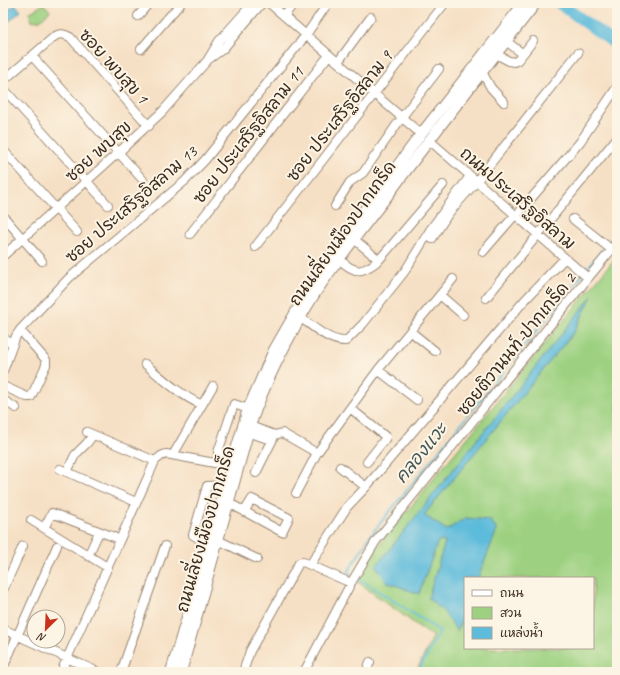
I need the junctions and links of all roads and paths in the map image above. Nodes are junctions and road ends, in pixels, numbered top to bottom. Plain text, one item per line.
1 (149, 3) edge
2 (181, 3) edge
3 (253, 3) edge
4 (262, 3) edge
5 (269, 3) edge
6 (294, 3) edge
7 (328, 3) edge
8 (445, 3) edge
9 (524, 3) edge
10 (536, 3) edge
11 (138, 16) dead end
12 (284, 16) junction
13 (370, 17) dead end
14 (306, 35) junction
15 (506, 41) junction
16 (533, 42) dead end
17 (141, 50) dead end
18 (578, 53) dead end
19 (496, 54) junction
20 (523, 54) junction
21 (329, 55) junction
22 (32, 56) junction
23 (207, 61) junction
24 (338, 62) junction
25 (439, 69) dead end
26 (482, 72) junction
27 (3, 81) edge
28 (617, 87) edge
29 (3, 88) edge
30 (376, 94) junction
31 (504, 102) dead end
32 (402, 117) junction
33 (149, 126) junction
34 (425, 137) junction
35 (617, 138) edge
36 (3, 150) edge
37 (120, 152) junction
38 (473, 179) junction
39 (144, 180) dead end
40 (87, 181) junction
41 (443, 185) dead end
42 (108, 205) dead end
43 (335, 206) dead end
44 (56, 209) junction
45 (3, 216) edge
46 (516, 216) junction
47 (573, 219) dead end
48 (77, 232) dead end
49 (190, 234) dead end
50 (538, 235) junction
51 (23, 238) junction
52 (432, 239) dead end
53 (354, 240) junction
54 (610, 246) edge
55 (255, 247) dead end
56 (483, 252) dead end
57 (3, 256) edge
58 (565, 258) junction
59 (339, 260) junction
60 (379, 260) junction
61 (42, 261) dead end
62 (585, 275) junction
63 (453, 279) dead end
64 (440, 295) junction
65 (486, 298) dead end
66 (463, 315) dead end
67 (301, 318) junction
68 (20, 330) junction
69 (410, 331) junction
70 (3, 338) edge
71 (13, 344) junction
72 (435, 351) dead end
73 (145, 364) dead end
74 (378, 370) junction
75 (3, 371) edge
76 (3, 386) edge
77 (213, 386) dead end
78 (3, 400) edge
79 (417, 400) dead end
80 (202, 405) junction
81 (16, 408) dead end
82 (350, 408) junction
83 (248, 409) junction
84 (249, 429) junction
85 (274, 438) junction
86 (317, 453) junction
87 (173, 455) junction
88 (155, 461) junction
89 (232, 462) junction
90 (367, 462) dead end
91 (340, 467) dead end
92 (256, 473) dead end
93 (225, 485) junction
94 (366, 487) junction
95 (296, 492) dead end
96 (136, 502) junction
97 (229, 503) junction
98 (244, 512) junction
99 (31, 520) dead end
100 (44, 528) junction
101 (99, 532) junction
102 (114, 538) dead end
103 (218, 540) junction
104 (208, 544) junction
105 (23, 546) dead end
106 (58, 546) dead end
107 (165, 546) dead end
108 (88, 556) junction
109 (257, 559) dead end
110 (310, 565) junction
111 (107, 567) junction
112 (354, 578) junction
113 (3, 590) edge
114 (3, 629) edge
115 (18, 635) junction
116 (67, 658) junction
117 (370, 662) dead end
118 (3, 668) edge
119 (61, 672) edge
120 (98, 672) edge
121 (121, 672) edge
122 (171, 672) edge
123 (181, 672) edge
124 (243, 672) edge
125 (304, 672) edge
126 (366, 672) edge

1 - 11 street
2 - 17 street
3 - 23 street, ซอย พบสุข
4 - 23 street, ซอย พบสุข
5 - 12 street, ถนนประเสริฐอิสลาม
6 - 12 street
7 - 14 street, ซอย ประเสริฐอิสลาม 13
8 - 30 street, ซอย ประเสริฐอิสลาม 9
9 - 34 main road, ถนนเลี่ยงเมืองปากเกร็ด
10 - 15 main road, ถนนเลี่ยงเมืองปากเกร็ด
12 - 14 street, ถนนประเสริฐอิสลาม
13 - 24 street
14 - 21 street, ถนนประเสริฐอิสลาม
14 - 68 street, ซอย ประเสริฐอิสลาม 13
15 - 19 main road, ถนนเลี่ยงเมืองปากเกร็ด
15 - 20 street
16 - 20 street
18 - 38 street
19 - 20 street
19 - 26 main road, ถนนเลี่ยงเมืองปากเกร็ด
21 - 24 street, ถนนประเสริฐอิสลาม
21 - 49 street, ซอย ประเสริฐอิสลาม 11
22 - 27 street
22 - 33 street, ซอย พบสุข 1
22 - 37 street
23 - 33 street, ซอย พบสุข
24 - 30 street, ถนนประเสริฐอิสลาม
25 - 32 street
26 - 31 street
26 - 34 main road, ถนนเลี่ยงเมืองปากเกร็ด
28 - 46 street
29 - 40 street
30 - 32 street, ถนนประเสริฐอิสลาม
30 - 55 street, ซอย ประเสริฐอิสลาม 9
32 - 34 street, ถนนประเสริฐอิสลาม
32 - 43 street
33 - 37 street, ซอย พบสุข
34 - 38 street, ถนนประเสริฐอิสลาม
34 - 53 main road, ถนนเลี่ยงเมืองปากเกร็ด
34 - 83 main road, ถนนเลี่ยงเมืองปากเกร็ด
35 - 50 street
36 - 44 street
37 - 39 street
37 - 40 street, ซอย พบสุข
38 - 46 street, ถนนประเสริฐอิสลาม
38 - 52 street
38 - 67 street
40 - 42 street
40 - 44 street, ซอย พบสุข
41 - 60 street
44 - 48 street
44 - 51 street, ซอย พบสุข
45 - 51 street
46 - 50 street, ถนนประเสริฐอิสลาม
46 - 56 street
47 - 54 street
50 - 58 street, ถนนประเสริฐอิสลาม
50 - 65 street
51 - 57 street, ซอย พบสุข
51 - 61 street
53 - 59 main road, ถนนเลี่ยงเมืองปากเกร็ด
53 - 60 street
54 - 62 street, ซอยติวานนท์-ปากเกร็ด 2
58 - 62 street, ถนนประเสริฐอิสลาม
58 - 94 street
59 - 60 street
59 - 67 main road, ถนนเลี่ยงเมืองปากเกร็ด
62 - 112 street, ซอยติวานนท์-ปากเกร็ด 2
63 - 64 street
64 - 66 street
64 - 69 street
67 - 84 main road, ถนนเลี่ยงเมืองปากเกร็ด
68 - 71 street, ซอย ประเสริฐอิสลาม 13
68 - 76 street
69 - 72 street
69 - 74 street
70 - 71 street
71 - 75 street, ซอย ประเสริฐอิสลาม 13
73 - 80 street
74 - 79 street
74 - 82 street
77 - 80 street
78 - 81 street
80 - 87 street
82 - 86 street
82 - 90 street
83 - 89 main road, ถนนเลี่ยงเมืองปากเกร็ด
83 - 89 street
84 - 85 street
84 - 97 main road, ถนนเลี่ยงเมืองปากเกร็ด
85 - 86 street
85 - 92 street
86 - 95 street
87 - 88 street
87 - 89 street
88 - 96 street
88 - 96 street
89 - 93 main road, ถนนเลี่ยงเมืองปากเกร็ด
91 - 94 street
93 - 104 main road, ถนนเลี่ยงเมืองปากเกร็ด
93 - 104 street
94 - 110 street
96 - 111 street
97 - 98 street
97 - 103 main road, ถนนเลี่ยงเมืองปากเกร็ด
98 - 98 street
99 - 100 street
100 - 101 street
100 - 108 street
101 - 102 street
101 - 108 street
103 - 109 street
103 - 123 main road, ถนนเลี่ยงเมืองปากเกร็ด
104 - 122 main road, ถนนเลี่ยงเมืองปากเกร็ด
105 - 113 street
106 - 115 street
107 - 121 street
108 - 111 street
110 - 112 street
110 - 124 street
111 - 116 street
112 - 125 street, ซอยติวานนท์-ปากเกร็ด 2
114 - 115 street
115 - 116 street
115 - 118 street
116 - 119 street
116 - 120 street
117 - 126 street

